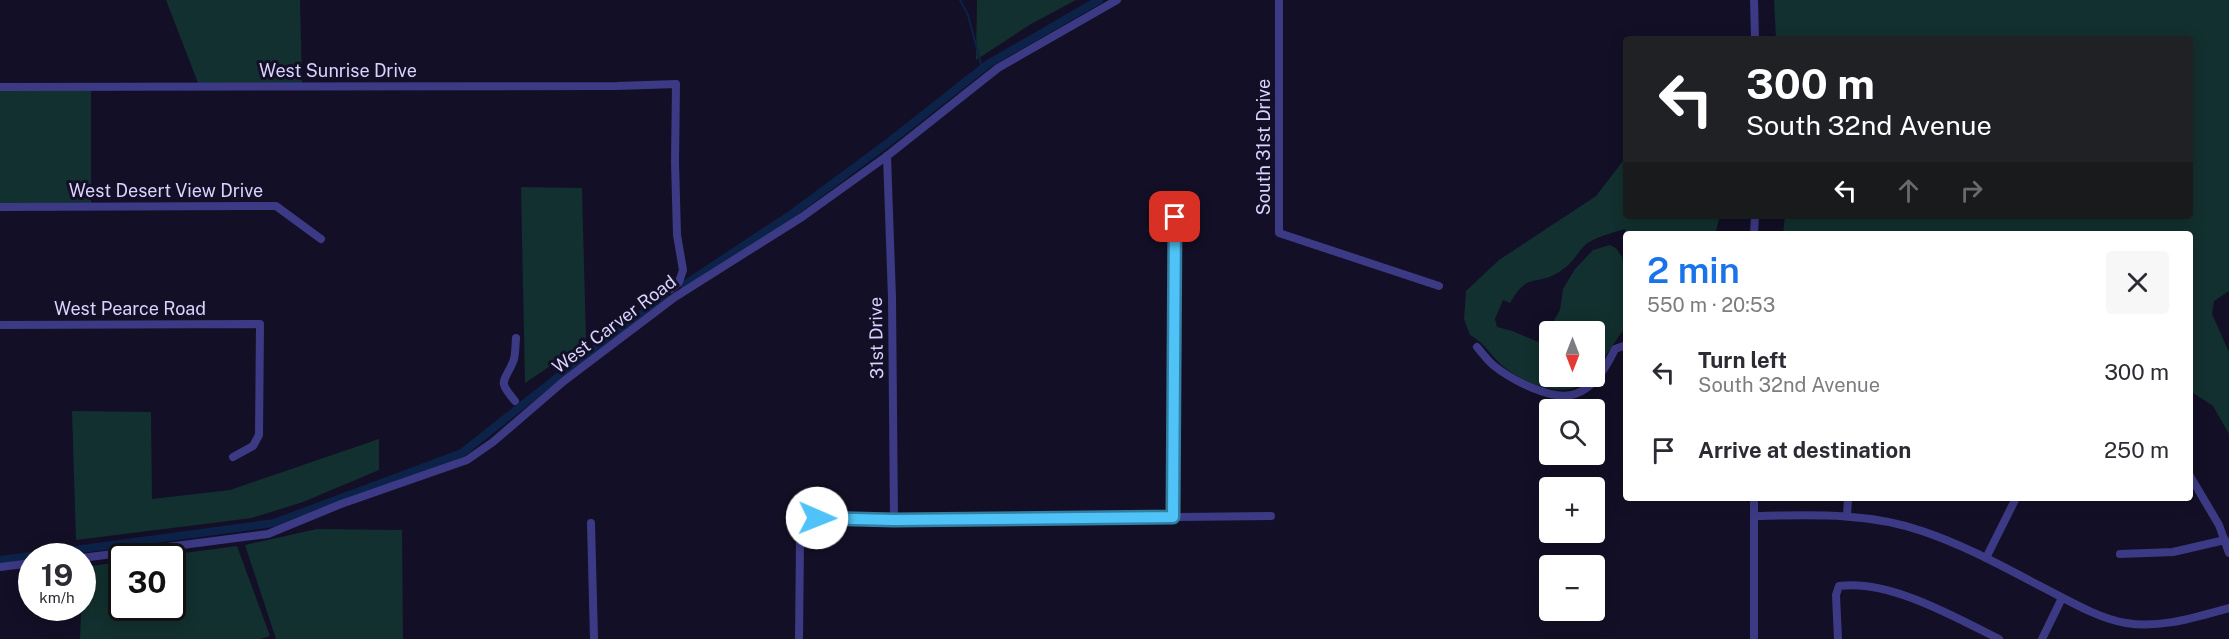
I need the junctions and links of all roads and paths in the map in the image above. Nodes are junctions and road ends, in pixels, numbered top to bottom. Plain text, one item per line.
1 (1116, 0) edge
2 (1279, 0) edge
3 (1754, 0) edge
4 (1755, 36) edge
5 (0, 87) edge
6 (886, 156) junction
7 (0, 207) edge
8 (1175, 217) dead end
9 (321, 239) dead end
10 (1439, 286) dead end
11 (671, 289) dead end
12 (0, 326) edge
13 (516, 338) dead end
14 (1623, 346) edge
15 (1478, 347) dead end
16 (515, 401) dead end
17 (233, 457) dead end
18 (2193, 481) edge
19 (1754, 501) edge
20 (1848, 501) edge
21 (2014, 501) edge
22 (1271, 516) dead end
23 (1754, 516) junction
24 (1847, 516) junction
25 (1173, 517) junction
26 (894, 520) junction
27 (591, 523) dead end
28 (2225, 540) junction
29 (2229, 553) edge
30 (2121, 554) dead end
31 (96, 556) edge
32 (1986, 558) junction
33 (18, 565) edge
34 (0, 567) edge
35 (2062, 598) junction
36 (2229, 608) edge
37 (594, 639) edge
38 (799, 639) edge
39 (1755, 639) edge
40 (1838, 639) edge
41 (1999, 639) edge
42 (2042, 639) edge

1 - 6 street, West Carver Road
2 - 10 street, South 31st Drive
3 - 4 street
5 - 11 street, West Sunrise Drive
6 - 26 street, 31st Drive
6 - 31 street, West Carver Road
7 - 9 street, West Desert View Drive
8 - 25 street
12 - 17 street, West Pearce Road
13 - 16 street
14 - 15 street
18 - 28 street
19 - 23 street
20 - 24 street
21 - 32 street
22 - 25 street
23 - 24 street
23 - 39 street
24 - 32 street
25 - 26 street
26 - 38 street
27 - 37 street
28 - 29 street
28 - 30 street
32 - 35 street
33 - 34 street
35 - 36 street
35 - 42 street
40 - 41 street

